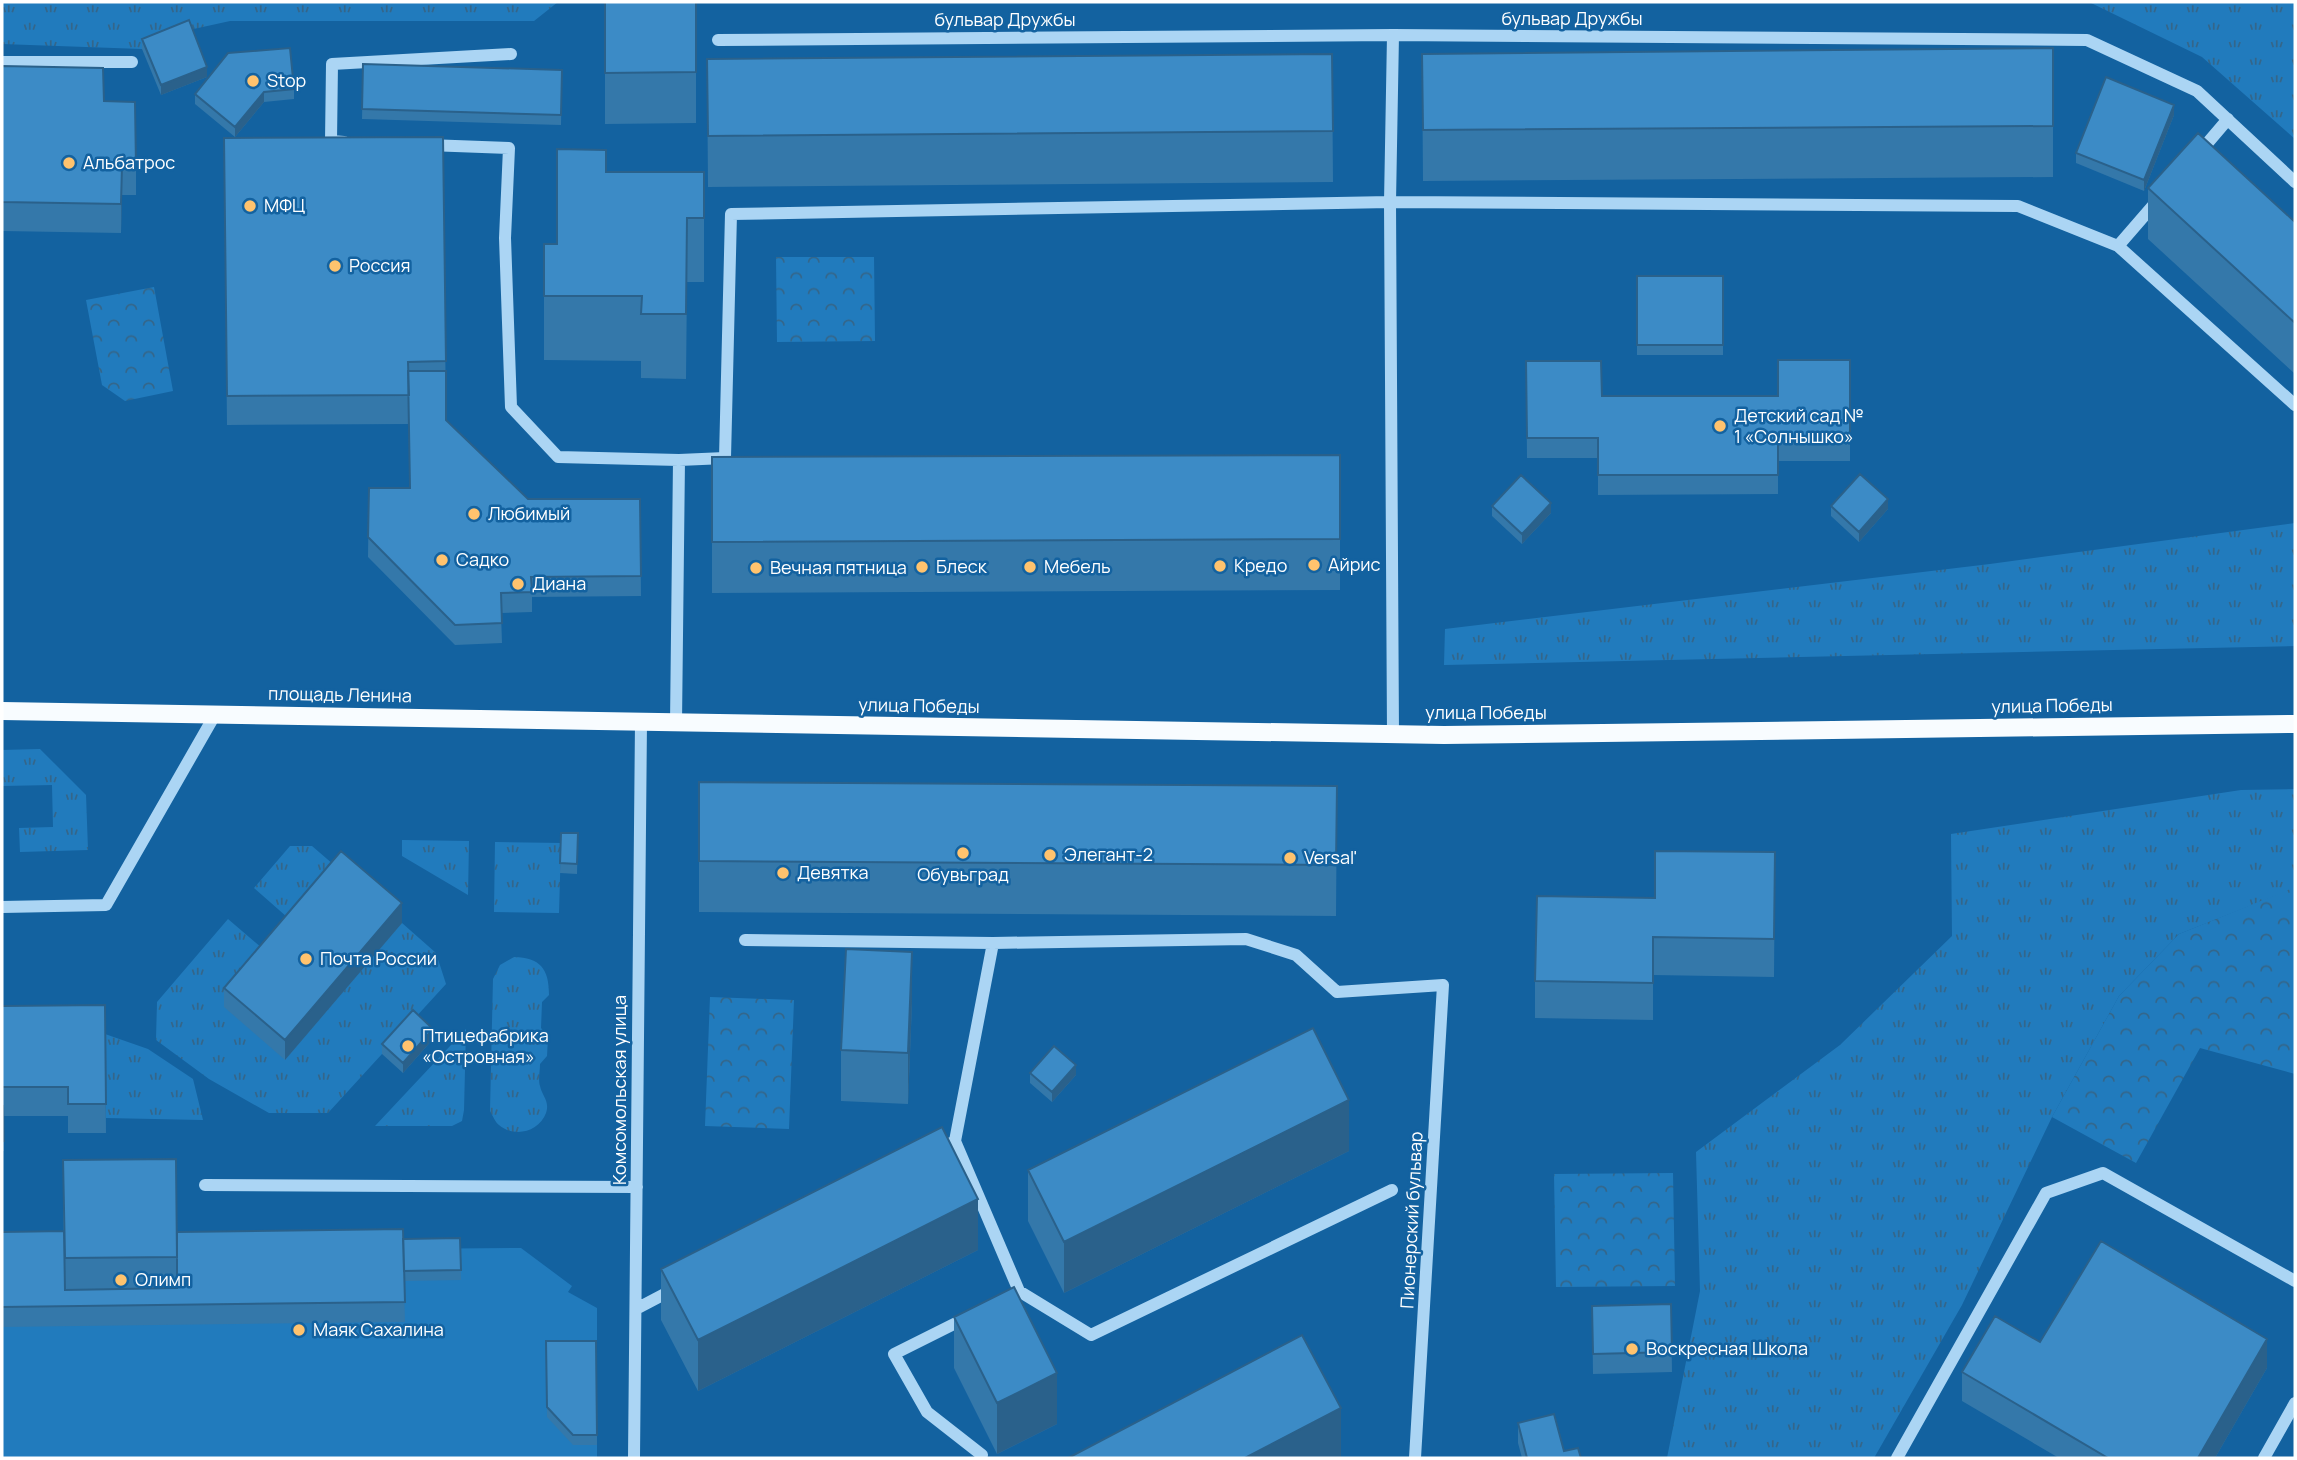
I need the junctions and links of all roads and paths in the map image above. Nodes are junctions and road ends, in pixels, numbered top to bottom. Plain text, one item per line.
1 (1393, 35) junction
2 (718, 40) dead end
3 (510, 54) dead end
4 (2, 62) edge
5 (132, 62) dead end
6 (2228, 119) junction
7 (358, 142) edge
8 (413, 144) edge
9 (2191, 162) edge
10 (2295, 181) edge
11 (2164, 193) edge
12 (1390, 202) junction
13 (2118, 246) junction
14 (2295, 405) edge
15 (679, 460) junction
16 (2, 711) edge
17 (216, 713) junction
18 (641, 722) junction
19 (676, 723) junction
20 (2295, 724) edge
21 (1393, 734) junction
22 (2, 907) edge
23 (745, 940) dead end
24 (993, 943) junction
25 (955, 1141) junction
26 (918, 1160) edge
27 (205, 1185) dead end
28 (637, 1186) junction
29 (1392, 1190) dead end
30 (2295, 1282) edge
31 (685, 1283) edge
32 (1019, 1291) junction
33 (636, 1309) junction
34 (2295, 1403) edge
35 (982, 1455) dead end
36 (635, 1458) edge
37 (1415, 1458) edge
38 (1897, 1458) edge
39 (2264, 1458) edge

1 - 2 street, бульвар Дружбы
1 - 6 street, бульвар Дружбы
1 - 12 street
3 - 7 street
4 - 5 street
6 - 9 street
6 - 10 street, бульвар Дружбы
8 - 15 street
11 - 13 street
12 - 13 street
12 - 15 street
12 - 21 street
13 - 14 street
15 - 19 street
16 - 17 main road, площадь Ленина
17 - 18 main road, площадь Ленина
17 - 22 street
18 - 19 main road, площадь Ленина
18 - 28 street, Комсомольская улица
19 - 21 main road, улица Победы
20 - 21 main road, улица Победы
23 - 24 street
24 - 25 street
24 - 37 street, Пионерский бульвар
25 - 26 street
25 - 32 street
27 - 28 street
28 - 33 street, Комсомольская улица
29 - 32 street
30 - 38 street
31 - 33 street
32 - 35 street
33 - 36 street, Комсомольская улица
34 - 39 street

